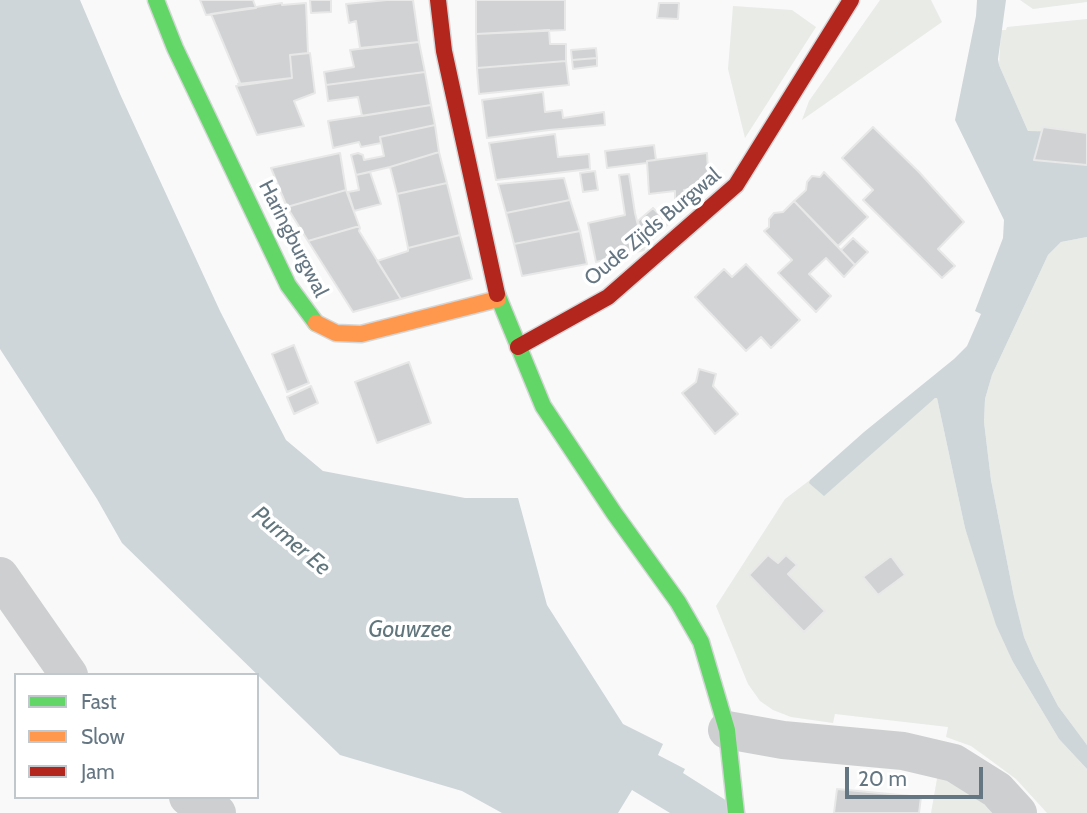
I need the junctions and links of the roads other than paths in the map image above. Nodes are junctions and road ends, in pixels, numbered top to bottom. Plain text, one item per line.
1 (156, 0) edge
2 (439, 0) edge
3 (851, 0) edge
4 (498, 299) junction
5 (518, 347) junction
6 (0, 576) edge
7 (68, 673) edge
8 (727, 730) junction
9 (192, 799) edge
10 (217, 813) edge
11 (736, 813) edge
12 (1018, 813) edge

1 - 4 street, Haringburgwal
2 - 4 street
3 - 5 street, Oude Zijds Burgwal
4 - 5 street
5 - 8 street
6 - 7 street
8 - 11 street
8 - 12 street
9 - 10 street

